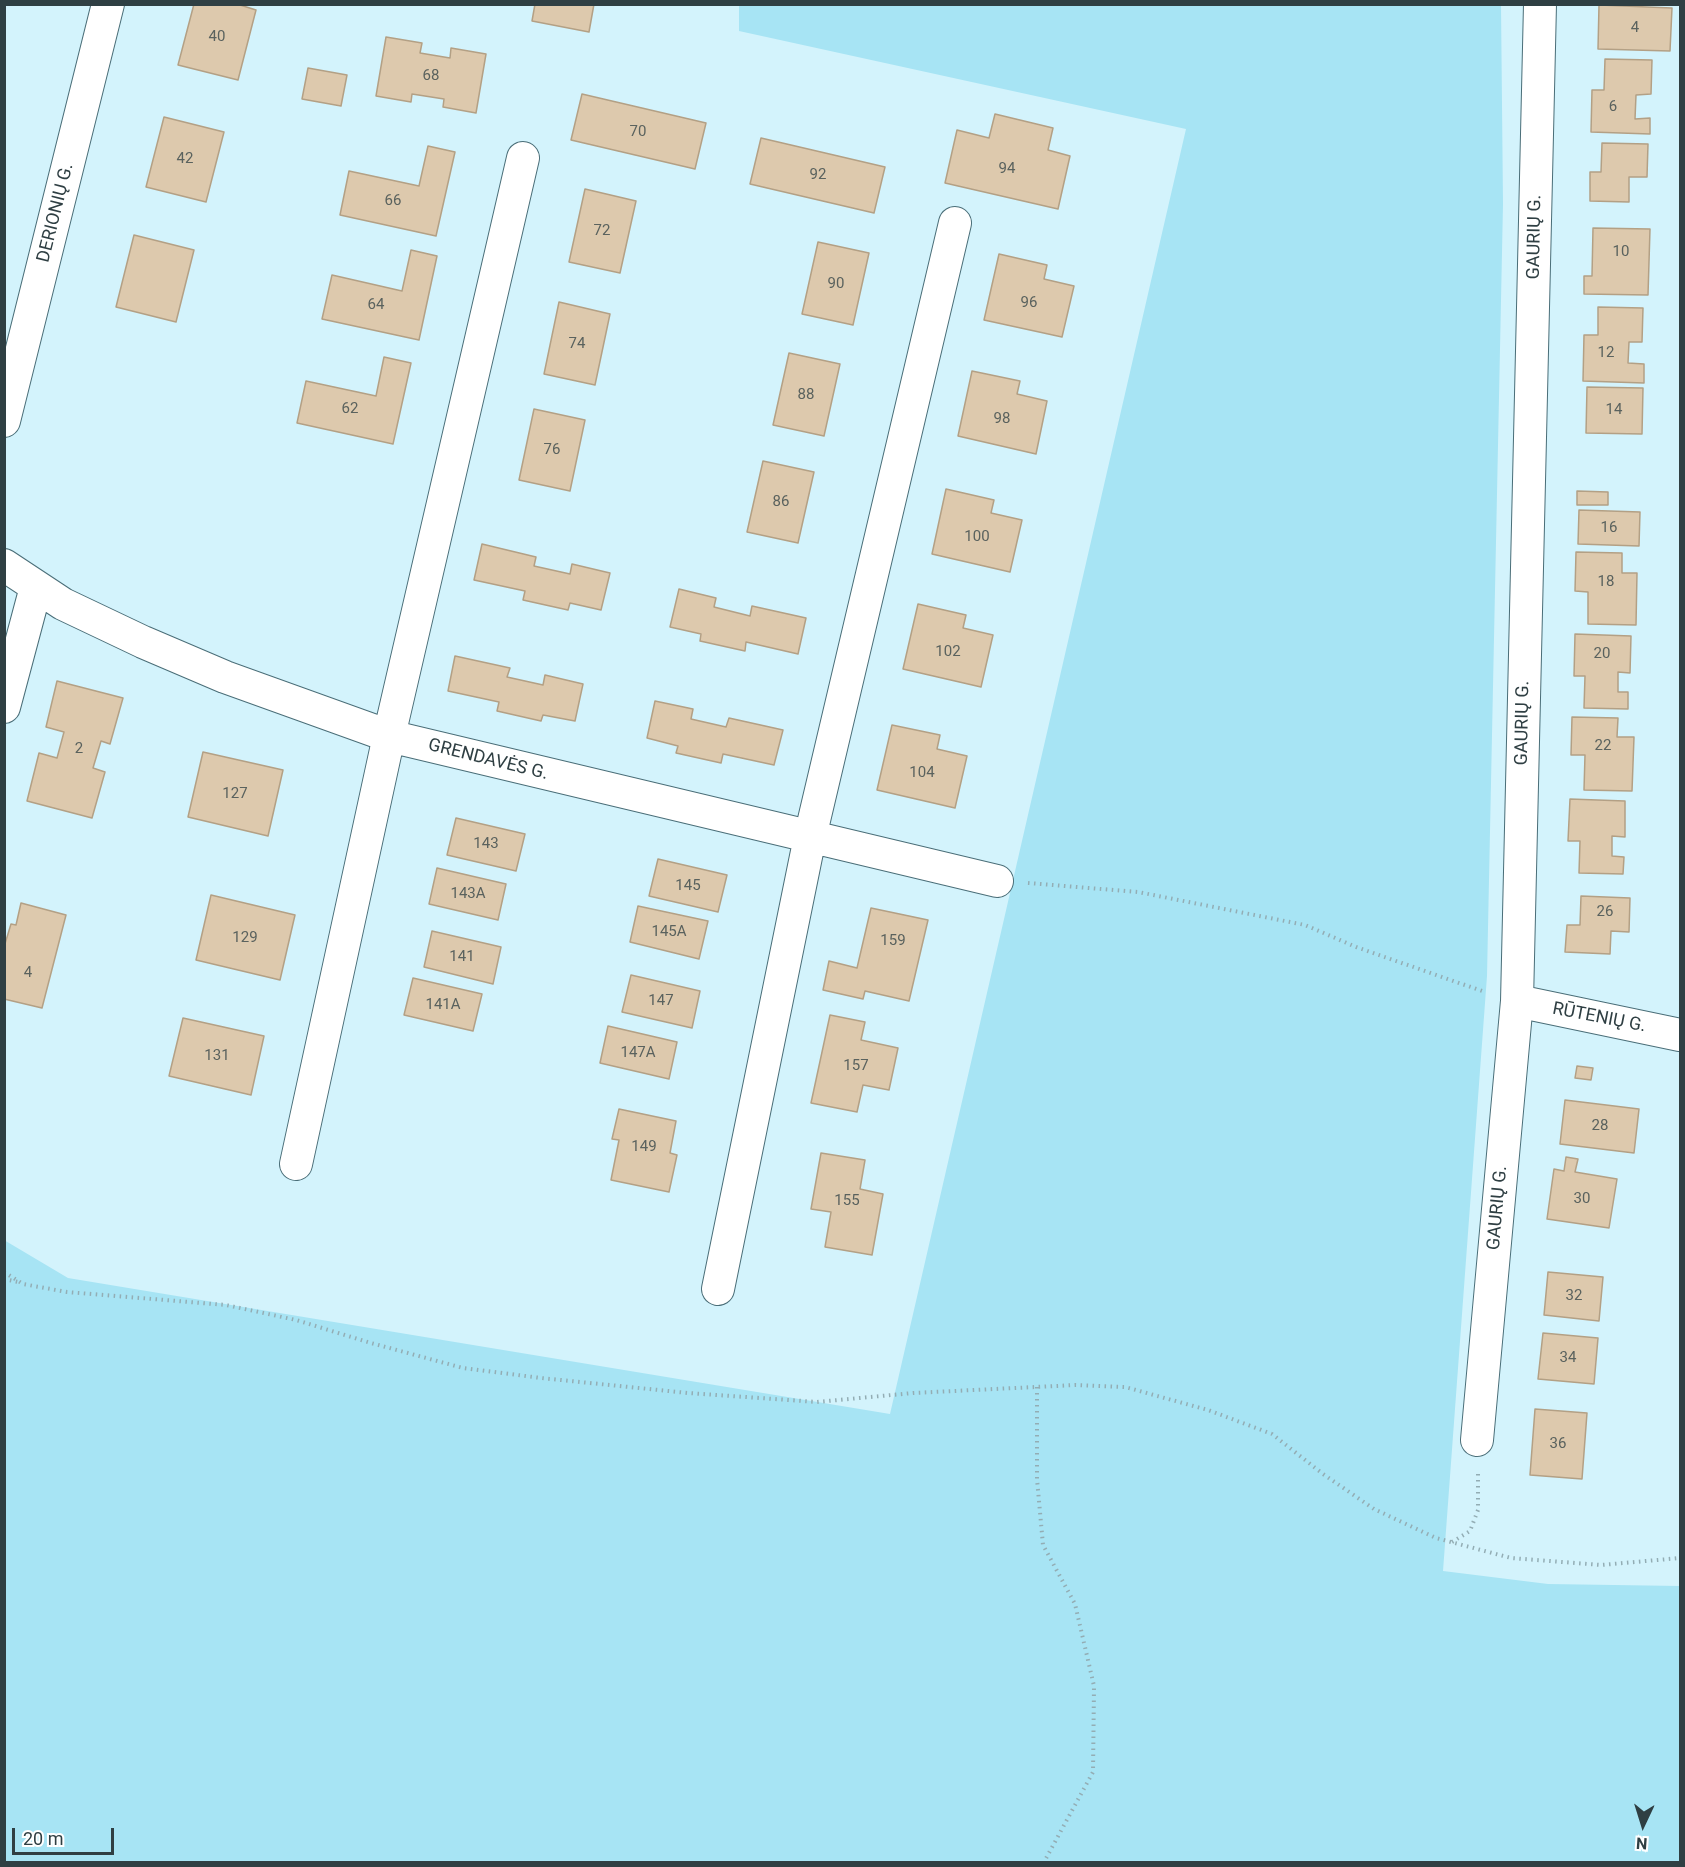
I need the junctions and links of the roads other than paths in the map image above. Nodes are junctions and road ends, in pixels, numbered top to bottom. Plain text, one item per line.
1 (108, 4) edge
2 (1540, 4) edge
3 (523, 158) dead end
4 (955, 223) dead end
5 (4, 421) edge
6 (4, 566) edge
7 (36, 588) junction
8 (4, 706) edge
9 (389, 736) junction
10 (810, 837) junction
11 (998, 881) road end
12 (1517, 1002) junction
13 (1680, 1035) edge
14 (296, 1164) dead end
15 (718, 1289) dead end
16 (1477, 1440) road end

1 - 5 street, DERIONIŲ G.
2 - 12 street, GAURIŲ G.
3 - 9 street
4 - 10 street
6 - 7 street, GRENDAVĖS G.
7 - 8 street
7 - 9 street, GRENDAVĖS G.
9 - 10 street, GRENDAVĖS G.
9 - 14 street
10 - 11 street, GRENDAVĖS G.
10 - 15 street
12 - 13 street, RŪTENIŲ G.
12 - 16 street, GAURIŲ G.

